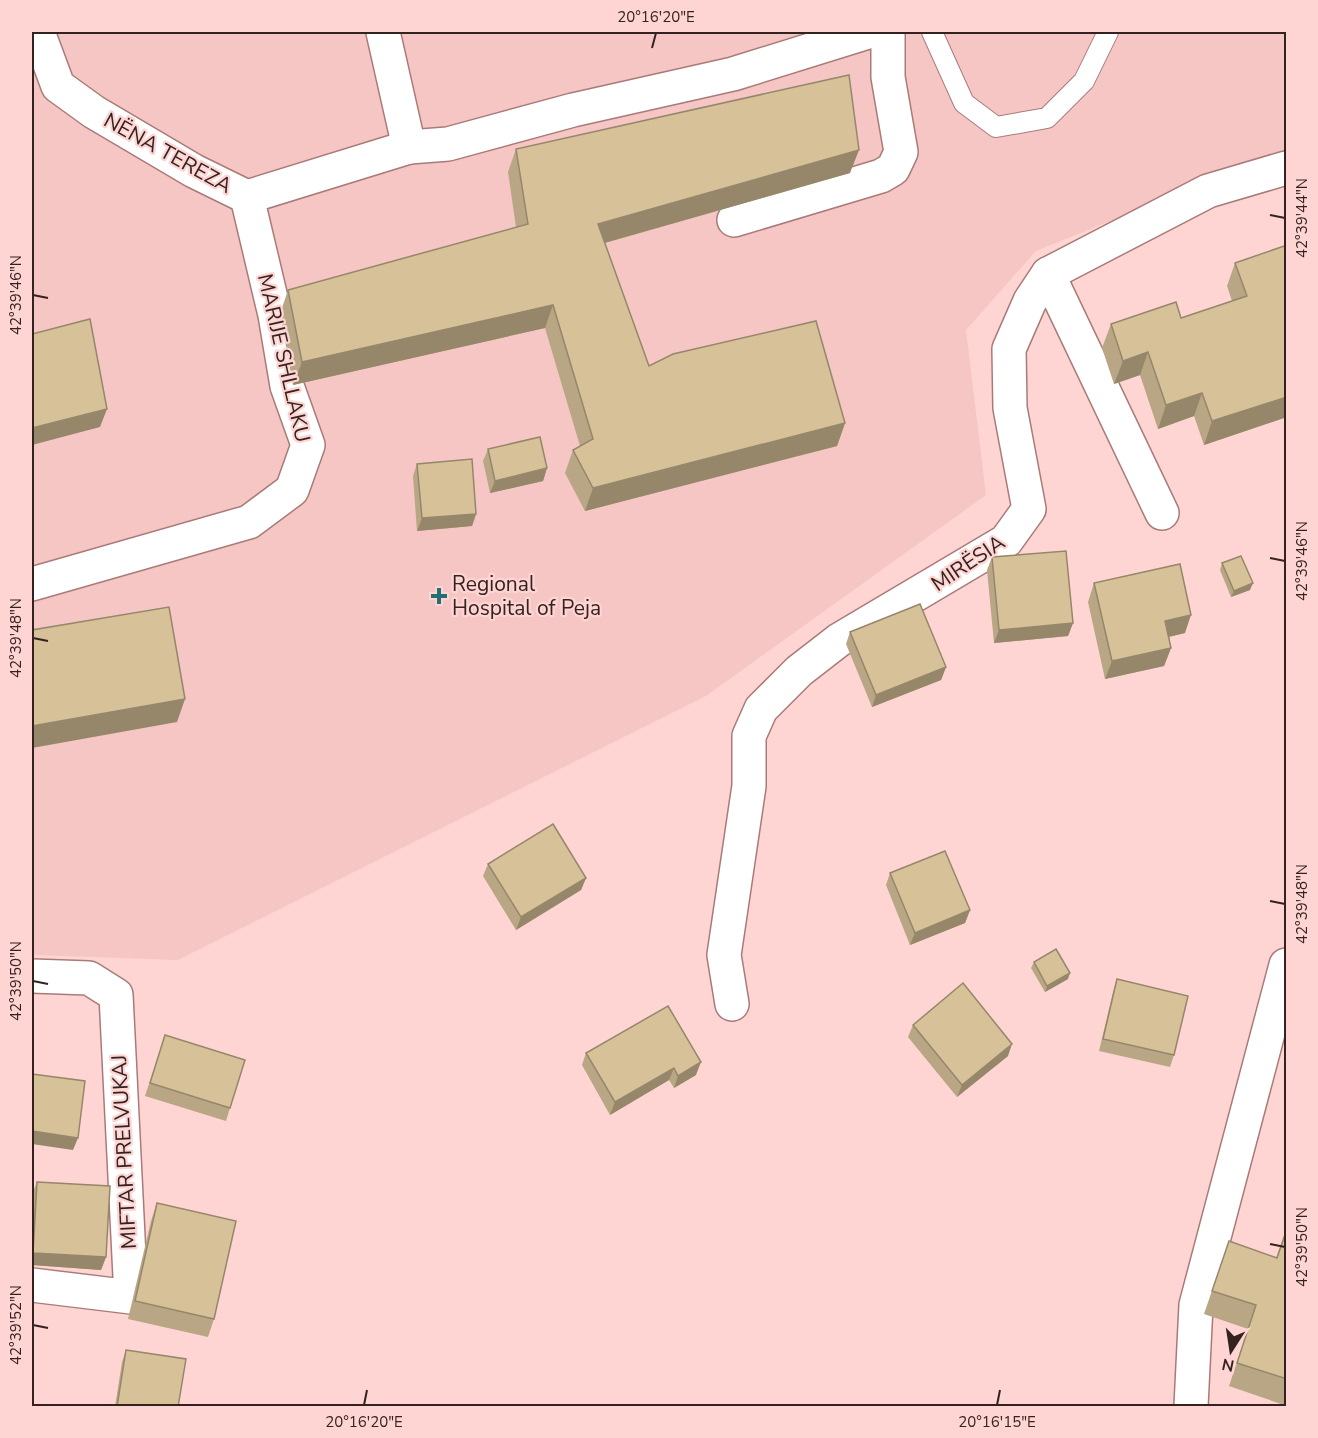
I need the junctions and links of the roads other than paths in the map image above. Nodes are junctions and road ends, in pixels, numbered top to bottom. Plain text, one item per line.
1 (38, 32) edge
2 (383, 32) edge
3 (868, 32) edge
4 (888, 32) edge
5 (932, 32) edge
6 (1108, 32) edge
7 (409, 147) junction
8 (1287, 168) edge
9 (247, 197) junction
10 (734, 220) edge
11 (1048, 274) junction
12 (1162, 513) dead end
13 (32, 584) edge
14 (1287, 965) edge
15 (32, 976) edge
16 (732, 1004) dead end
17 (32, 1285) edge
18 (1191, 1407) edge

1 - 9 street, NËNA TEREZA
2 - 7 street
3 - 7 street, NËNA TEREZA
4 - 10 street
5 - 6 lane
7 - 9 street, NËNA TEREZA
8 - 11 street, MIRËSIA
9 - 13 street, MARIJE SHLLAKU
11 - 12 street
11 - 16 street, MIRËSIA
14 - 18 street
15 - 17 street, MIFTAR PRELVUKAJ

